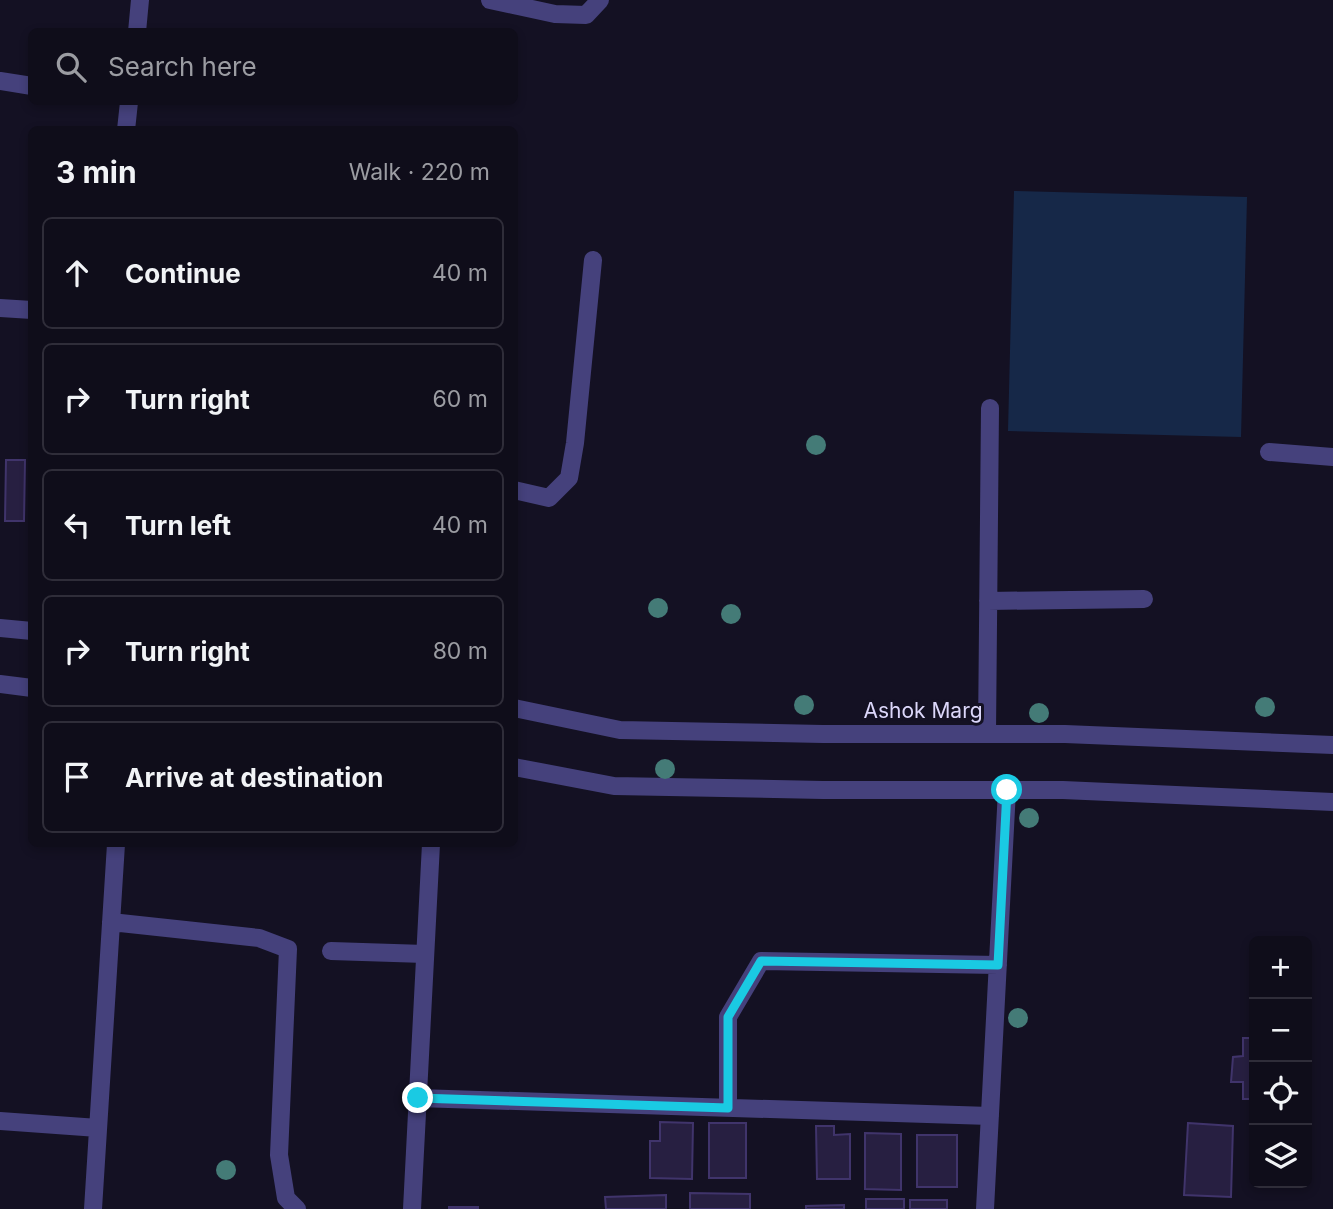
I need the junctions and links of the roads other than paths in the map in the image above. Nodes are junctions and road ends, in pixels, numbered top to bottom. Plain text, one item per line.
1 (140, 0) edge
2 (490, 0) edge
3 (600, 0) edge
4 (136, 28) edge
5 (0, 81) edge
6 (28, 85) edge
7 (129, 105) edge
8 (126, 126) edge
9 (593, 260) dead end
10 (0, 308) edge
11 (28, 310) edge
12 (990, 408) dead end
13 (1269, 452) dead end
14 (1333, 457) edge
15 (518, 491) edge
16 (1144, 599) dead end
17 (988, 601) junction
18 (0, 628) edge
19 (28, 631) edge
20 (0, 684) edge
21 (28, 688) edge
22 (518, 709) edge
23 (987, 734) junction
24 (1333, 745) edge
25 (518, 767) edge
26 (1007, 790) junction
27 (1333, 802) edge
28 (116, 847) edge
29 (431, 847) edge
30 (111, 922) junction
31 (331, 951) dead end
32 (425, 954) junction
33 (998, 965) junction
34 (418, 1098) junction
35 (728, 1108) junction
36 (990, 1116) junction
37 (0, 1121) edge
38 (98, 1128) junction
39 (93, 1209) edge
40 (297, 1209) edge
41 (412, 1209) edge
42 (985, 1209) edge

1 - 4 street
2 - 3 street
5 - 6 street
7 - 8 street
9 - 15 street
10 - 11 street
12 - 17 street
13 - 14 street
16 - 17 street
17 - 23 street
18 - 19 street
20 - 21 street
22 - 23 street, Ashok Marg
23 - 24 street, Ashok Marg
25 - 26 street
26 - 27 street
26 - 33 street
28 - 30 street
29 - 32 street
30 - 38 street
30 - 40 street
31 - 32 street
32 - 34 street
33 - 35 street
33 - 36 street
34 - 35 street
34 - 41 street
35 - 36 street
36 - 42 street
37 - 38 street
38 - 39 street

